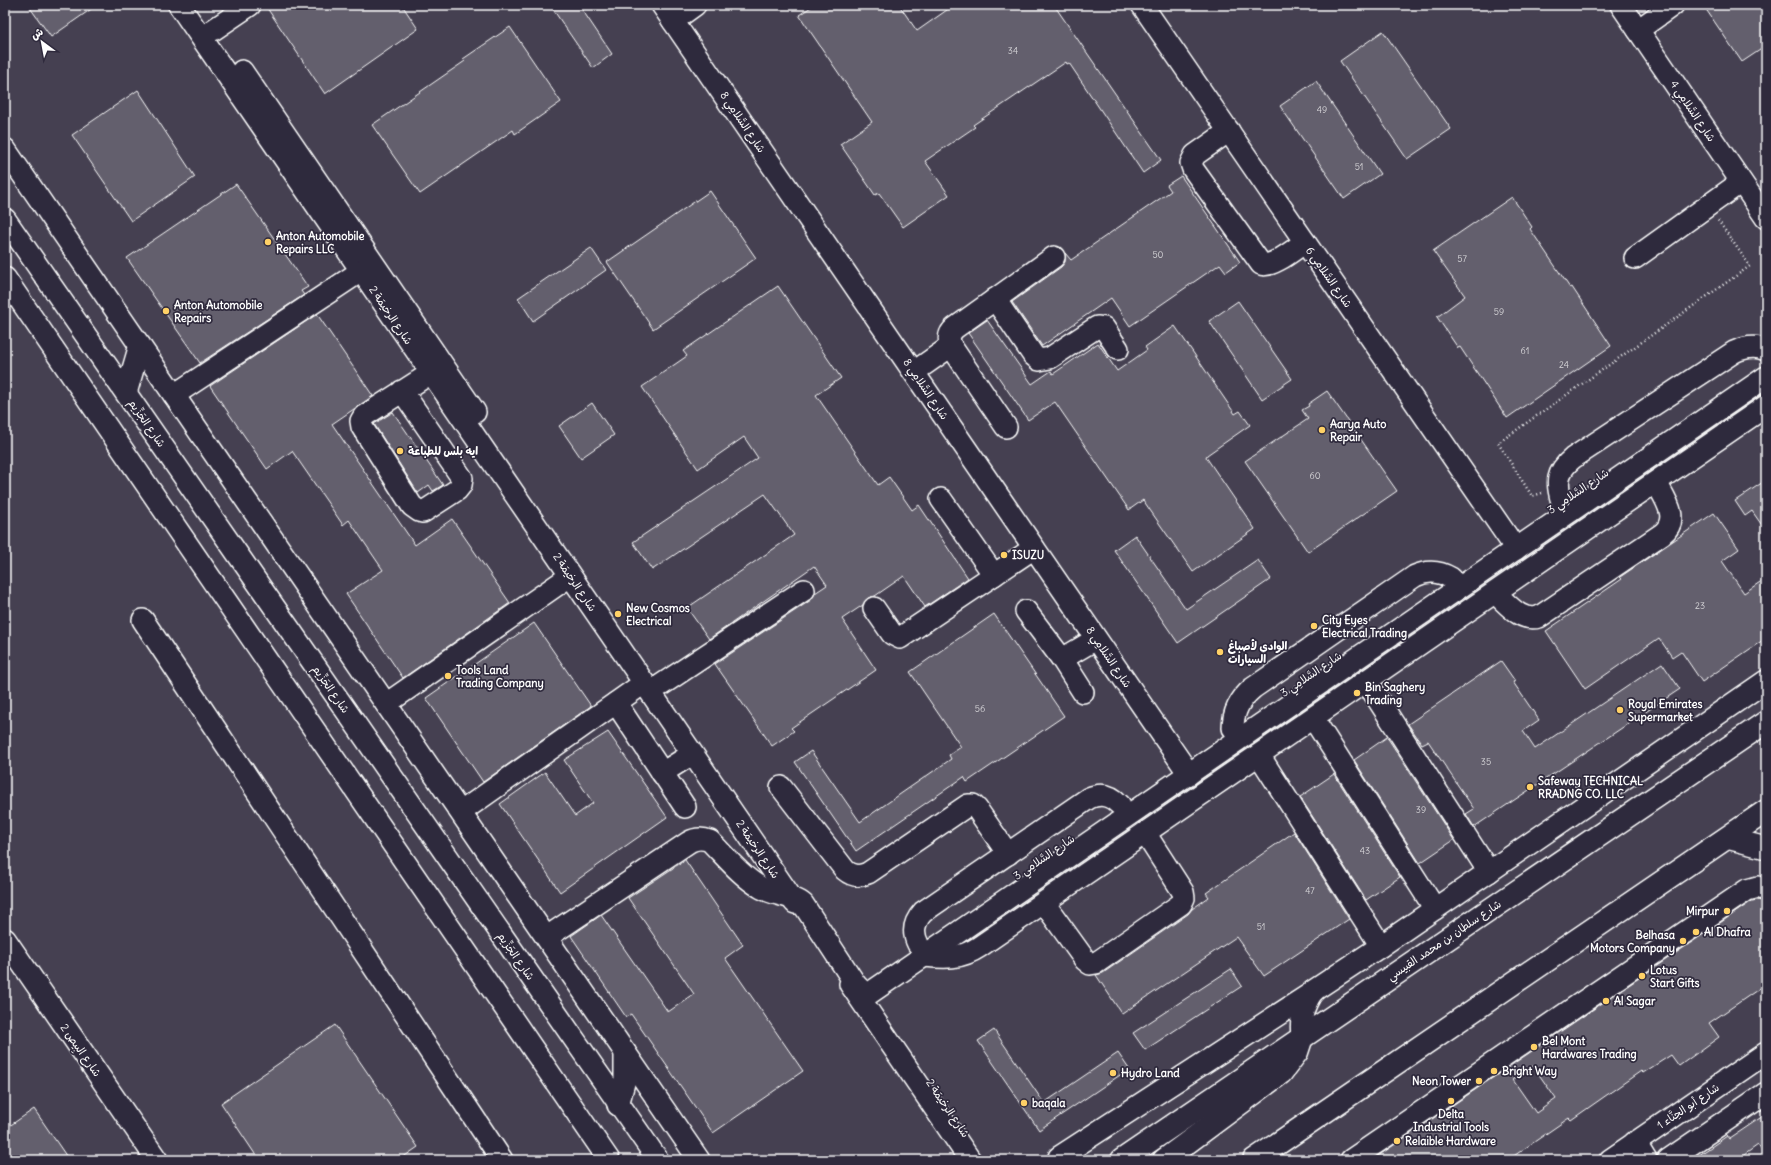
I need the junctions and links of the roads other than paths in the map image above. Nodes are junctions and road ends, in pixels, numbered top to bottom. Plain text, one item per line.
1 (179, 5) edge
2 (196, 5) edge
3 (250, 5) edge
4 (696, 5) edge
5 (1142, 5) edge
6 (1621, 5) edge
7 (1673, 5) edge
8 (668, 13) edge
9 (213, 30) junction
10 (1638, 30) junction
11 (1229, 131) junction
12 (5, 149) edge
13 (1741, 182) junction
14 (1766, 218) edge
15 (5, 219) edge
16 (339, 226) junction
17 (1305, 242) junction
18 (1054, 257) dead end
19 (1635, 258) dead end
20 (361, 271) junction
21 (5, 278) edge
22 (995, 299) junction
23 (140, 345) junction
24 (952, 346) junction
25 (1118, 349) dead end
26 (1766, 350) edge
27 (1766, 362) edge
28 (914, 372) junction
29 (431, 373) junction
30 (1766, 377) edge
31 (402, 391) junction
32 (126, 393) junction
33 (174, 395) junction
34 (1766, 406) edge
35 (460, 416) junction
36 (1006, 427) dead end
37 (432, 434) junction
38 (1656, 482) junction
39 (1560, 495) junction
40 (941, 499) dead end
41 (1513, 544) junction
42 (1034, 548) junction
43 (994, 575) junction
44 (570, 576) junction
45 (804, 590) dead end
46 (1495, 593) junction
47 (874, 608) dead end
48 (1026, 611) dead end
49 (143, 620) dead end
50 (1096, 639) junction
51 (1062, 660) junction
52 (1366, 681) junction
53 (1766, 681) edge
54 (653, 684) junction
55 (1083, 692) dead end
56 (616, 703) junction
57 (386, 704) junction
58 (1313, 718) junction
59 (1766, 722) edge
60 (692, 754) junction
61 (1259, 755) junction
62 (1185, 768) junction
63 (662, 774) junction
64 (781, 787) dead end
65 (1120, 805) junction
66 (685, 807) dead end
67 (1766, 811) edge
68 (461, 812) junction
69 (1145, 833) junction
70 (1727, 838) junction
71 (1766, 848) edge
72 (1008, 854) junction
73 (1489, 872) junction
74 (1766, 890) edge
75 (792, 899) junction
76 (1044, 903) junction
77 (1436, 909) junction
78 (546, 938) junction
79 (5, 939) edge
80 (1381, 946) junction
81 (921, 950) junction
82 (863, 990) junction
83 (1313, 991) junction
84 (1275, 1016) junction
85 (1302, 1036) junction
86 (625, 1052) junction
87 (1766, 1052) edge
88 (650, 1088) junction
89 (1766, 1093) edge
90 (618, 1105) junction
91 (1635, 1142) junction
92 (1059, 1157) dead end
93 (157, 1160) edge
94 (502, 1160) edge
95 (609, 1160) edge
96 (658, 1160) edge
97 (699, 1160) edge
98 (970, 1160) edge
99 (984, 1160) edge
100 (1122, 1160) edge
101 (1164, 1160) edge
102 (1254, 1160) edge
103 (1351, 1160) edge
104 (1610, 1160) edge
105 (1646, 1160) edge
106 (1668, 1160) edge

1 - 16 street, شارع الرخيمَة 2
2 - 9 street, شارع الرخيمَة 2
3 - 9 street
4 - 8 street
5 - 11 street, شارع السَّلامِي 6
6 - 10 street, شارع السَّلامِي 4
7 - 10 street
8 - 28 street, شارع السَّلامِي 8
9 - 16 street, شارع الرخيمَة 2
10 - 13 street, شارع السَّلامِي 4
11 - 17 street, شارع السَّلامِي 6
11 - 17 street
12 - 23 street
13 - 14 street, شارع السَّلامِي 4
13 - 19 street
15 - 32 street, شارع الجَزِّيم
16 - 20 street, شارع الرخيمَة 2
16 - 54 street, شارع الرخيمَة 2
17 - 41 street, شارع السَّلامِي 6
18 - 22 street
20 - 29 street, شارع الرخيمَة 2
20 - 33 street
21 - 95 street
22 - 24 street
22 - 25 street
23 - 32 street
23 - 33 street
24 - 28 street
24 - 36 street
26 - 39 street
27 - 39 street, شارع السَّلامِي 3
28 - 42 street, شارع السَّلامِي 8
29 - 31 street
29 - 35 street, شارع الرخيمَة 2
30 - 41 street, شارع السَّلامِي 3
31 - 37 street
31 - 37 street
32 - 90 street, شارع الجَزِّيم
33 - 57 street
34 - 38 street
35 - 37 street
35 - 44 street, شارع الرخيمَة 2
38 - 46 street
38 - 46 street
39 - 41 street, شارع السَّلامِي 3
40 - 43 street
41 - 62 street, شارع السَّلامِي 3
41 - 62 street, شارع السَّلامِي 3
42 - 43 street
42 - 50 street, شارع السَّلامِي 8
43 - 47 street
44 - 54 street, شارع الرخيمَة 2
44 - 57 street
45 - 54 street
46 - 52 street
48 - 51 street
49 - 94 street
50 - 51 street
50 - 62 street, شارع السَّلامِي 8
51 - 55 street
52 - 58 street
52 - 73 street
53 - 73 street
54 - 56 street
54 - 60 street, شارع الرخيمَة 2
54 - 82 street, شارع الرخيمَة 2
56 - 63 street
56 - 68 street
57 - 68 street
58 - 61 street
58 - 77 street
59 - 85 main road, شارع سلطان بن محمد القبيسي
60 - 63 street
60 - 75 street, شارع الرخيمَة 2
61 - 69 street
61 - 80 street
62 - 65 street, شارع السَّلامِي 3
62 - 81 street, شارع السَّلامِي 3
63 - 66 street
64 - 72 street
65 - 72 street
65 - 81 street, شارع السَّلامِي 3
67 - 70 main road
68 - 78 street
69 - 76 street
69 - 76 street
70 - 71 street
70 - 102 main road
72 - 81 street
73 - 77 street
74 - 103 street
75 - 78 street
75 - 82 street
76 - 81 street
77 - 80 street
78 - 86 street
79 - 93 street, شارع البِيص 2
80 - 83 street
81 - 82 street, شارع السَّلامِي 3
82 - 98 street, شارع الرخيمَة 2
82 - 99 street, شارع الرخيمَة 2
83 - 84 street
83 - 85 street
84 - 85 street
84 - 92 street
85 - 100 main road, شارع سلطان بن محمد القبيسي
85 - 101 main road
86 - 88 street
86 - 90 street
87 - 91 street, شارع أبو الحِنَّاء 1
88 - 90 street
88 - 97 street
89 - 106 street
90 - 96 street, شارع الجَزِّيم
91 - 104 street, شارع أبو الحِنَّاء 1
91 - 105 street

